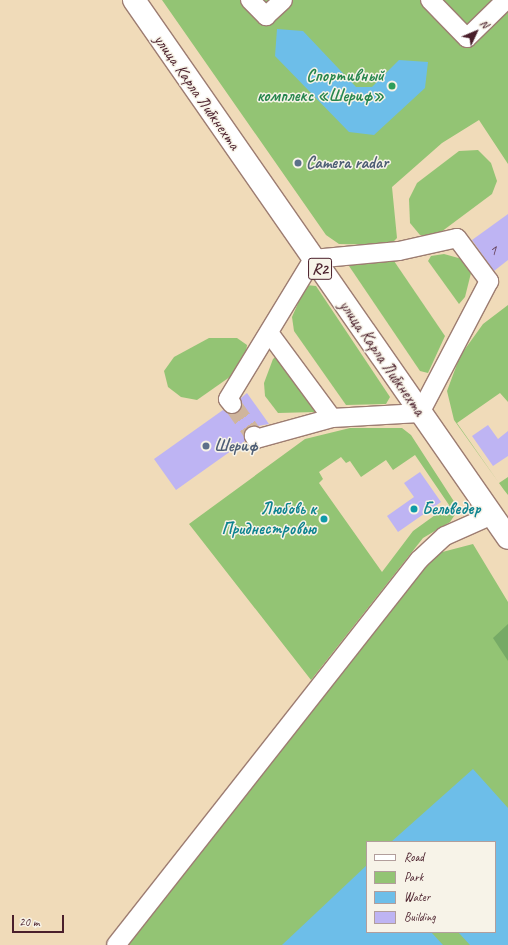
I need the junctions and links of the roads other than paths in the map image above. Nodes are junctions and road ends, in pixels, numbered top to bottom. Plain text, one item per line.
1 (134, 0) edge
2 (250, 0) edge
3 (283, 0) edge
4 (430, 0) edge
5 (506, 0) edge
6 (313, 259) junction
7 (270, 334) junction
8 (232, 404) dead end
9 (420, 413) junction
10 (332, 418) junction
11 (254, 436) dead end
12 (492, 515) junction
13 (508, 538) edge
14 (116, 945) edge

1 - 6 main road, улица Карла Либкнехта / R2
2 - 3 street
4 - 5 street
6 - 7 street
6 - 9 main road, улица Карла Либкнехта / R2
6 - 9 street
7 - 8 street
7 - 10 street
9 - 10 street
9 - 12 main road, улица Карла Либкнехта / R2
10 - 11 street
12 - 13 main road, улица Карла Либкнехта / R2
12 - 14 street

